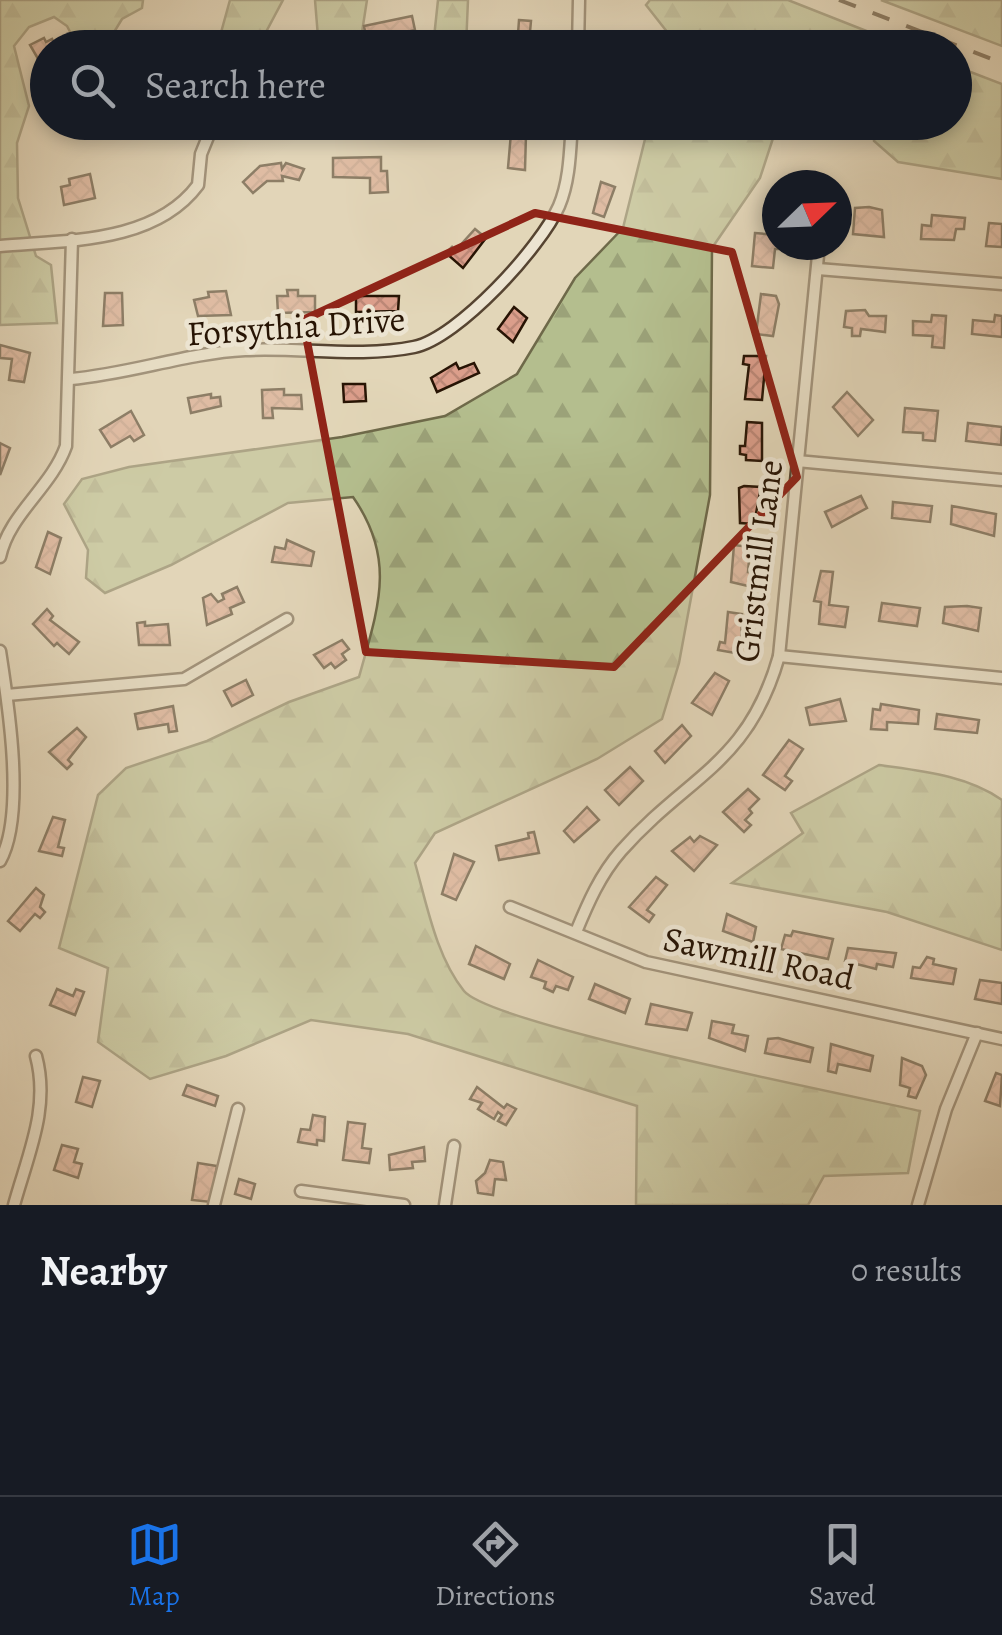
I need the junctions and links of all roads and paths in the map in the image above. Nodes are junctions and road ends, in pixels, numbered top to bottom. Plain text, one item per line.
1 (579, 0) edge
2 (578, 30) edge
3 (207, 140) edge
4 (570, 140) edge
5 (72, 239) junction
6 (0, 246) edge
7 (818, 260) edge
8 (818, 269) junction
9 (1002, 284) edge
10 (71, 379) junction
11 (797, 461) junction
12 (1002, 480) edge
13 (0, 557) edge
14 (286, 619) dead end
15 (0, 651) edge
16 (779, 656) junction
17 (1002, 678) edge
18 (7, 695) junction
19 (0, 861) edge
20 (510, 906) dead end
21 (576, 932) junction
22 (977, 1033) junction
23 (1002, 1040) edge
24 (36, 1056) dead end
25 (238, 1109) dead end
26 (454, 1146) dead end
27 (301, 1191) dead end
28 (14, 1205) edge
29 (214, 1205) edge
30 (404, 1205) edge
31 (445, 1205) edge
32 (918, 1205) edge

1 - 2 street
3 - 5 street
4 - 10 street, Forsythia Drive
5 - 6 street
5 - 10 street
7 - 8 street, Gristmill Lane
8 - 9 street
8 - 11 street, Gristmill Lane
10 - 13 street
11 - 12 street
11 - 16 street, Gristmill Lane
14 - 18 street
15 - 18 street
16 - 17 street
16 - 21 street, Gristmill Lane
18 - 19 street
20 - 21 street, Sawmill Road
21 - 22 street, Sawmill Road
22 - 23 street, Sawmill Road
22 - 32 street
24 - 28 street
25 - 29 street
26 - 31 street
27 - 30 street

